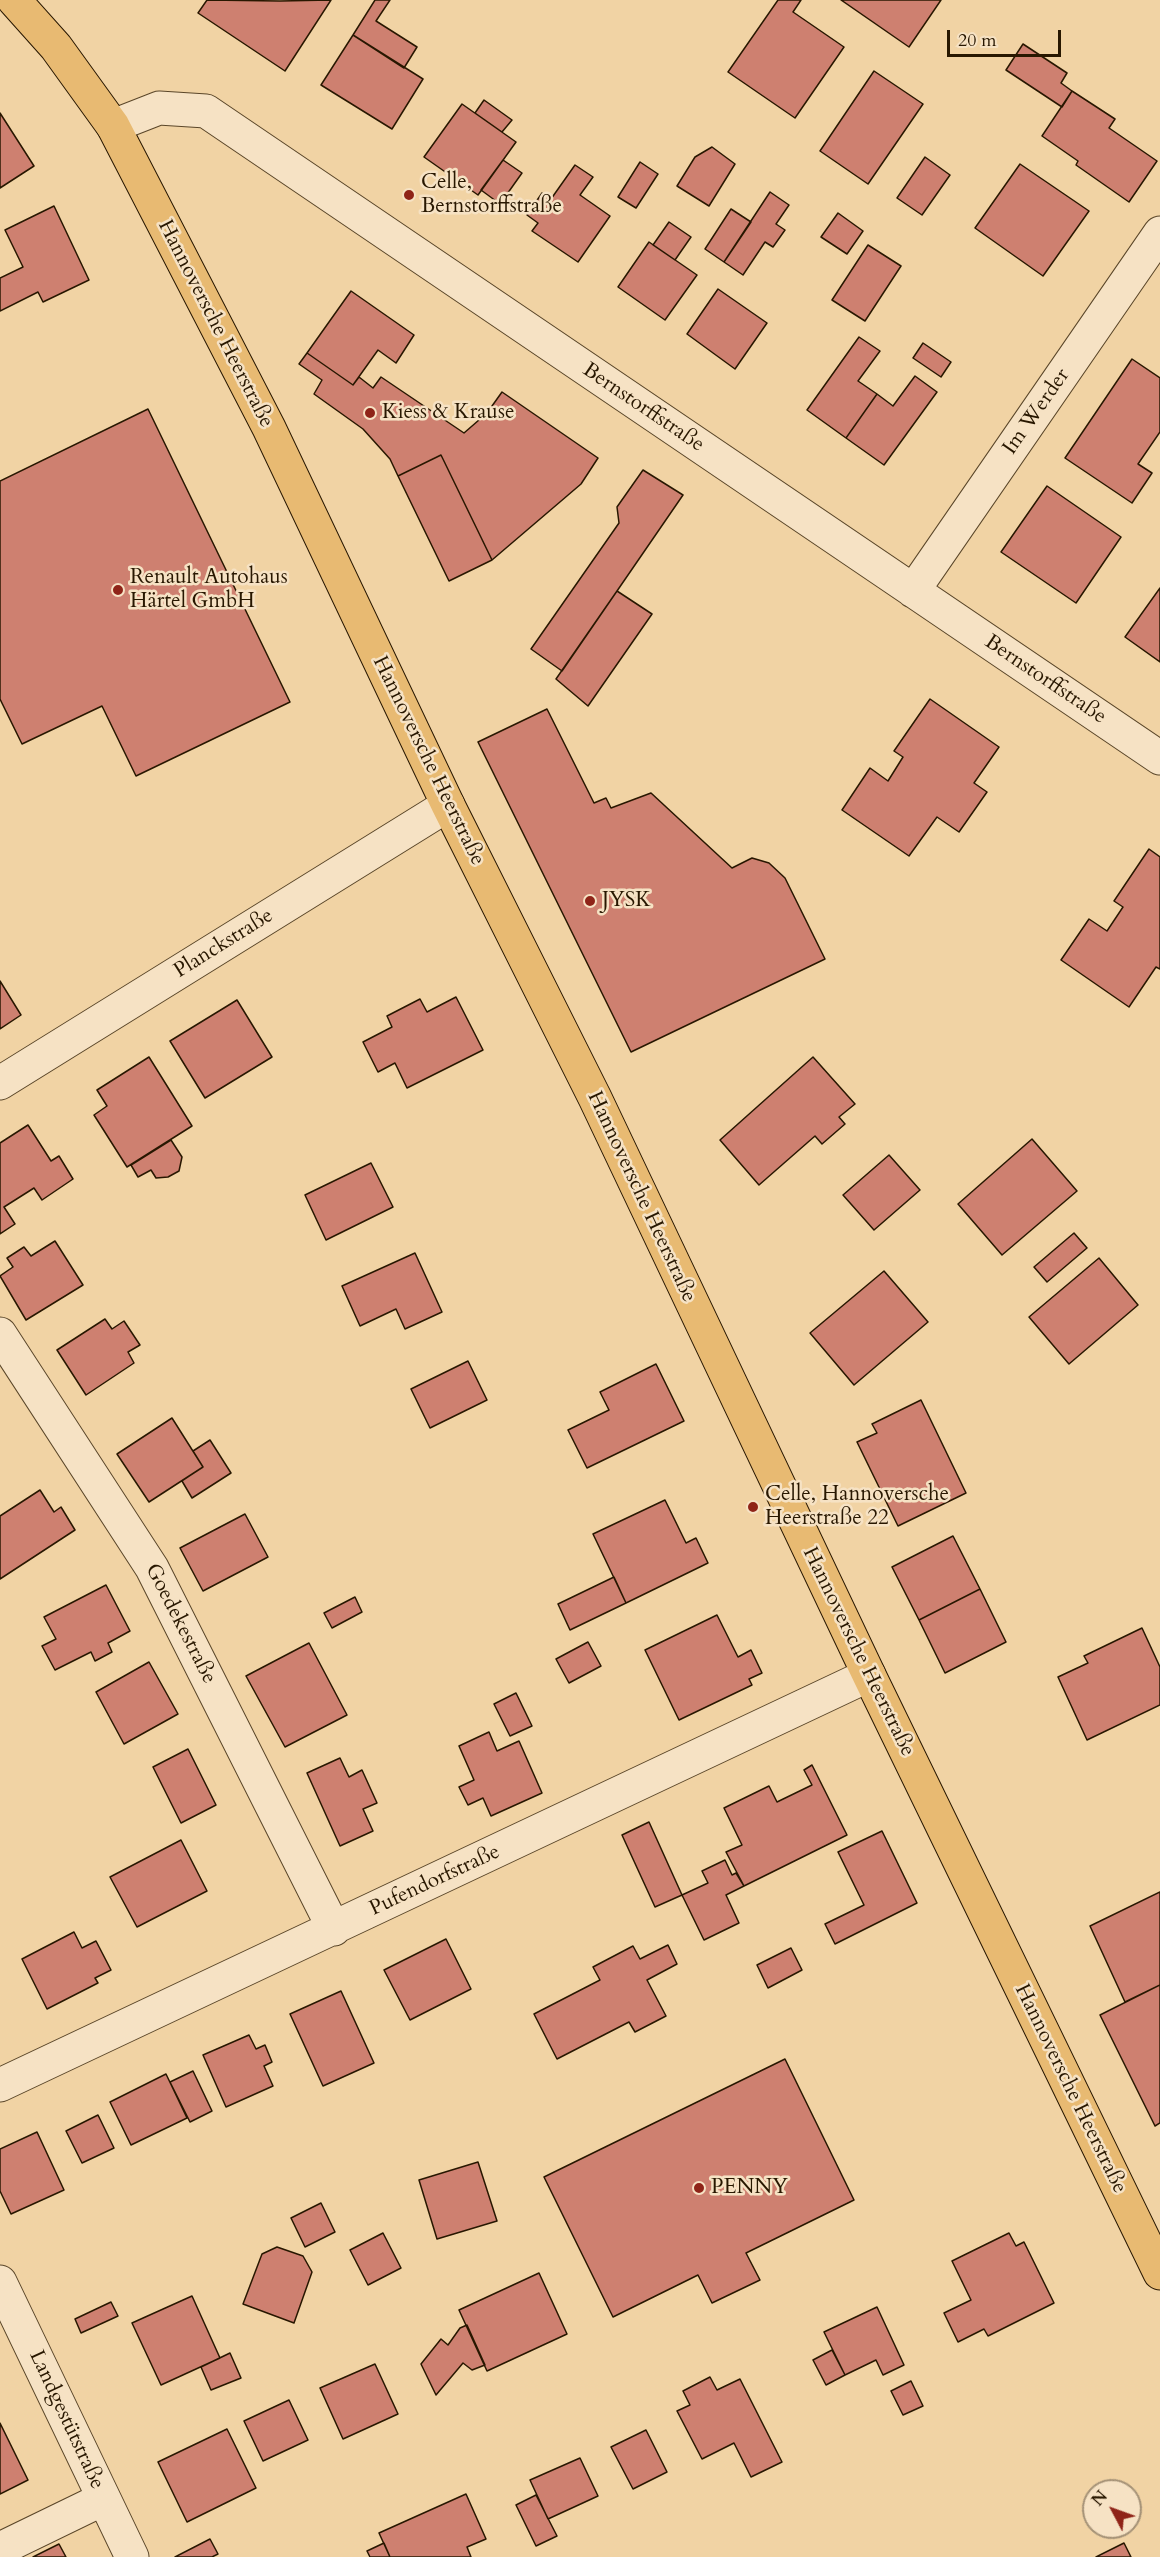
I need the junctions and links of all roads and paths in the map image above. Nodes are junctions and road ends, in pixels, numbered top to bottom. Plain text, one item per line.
1 (14, 0) edge
2 (113, 126) junction
3 (1160, 233) edge
4 (913, 591) junction
5 (1160, 758) edge
6 (448, 805) junction
7 (0, 1083) edge
8 (0, 1334) edge
9 (869, 1675) junction
10 (334, 1929) junction
11 (0, 2085) edge
12 (1160, 2273) edge
13 (0, 2282) edge
14 (103, 2499) junction
15 (0, 2550) edge
16 (132, 2557) edge

1 - 2 main road, Hannoversche Heerstraße
2 - 4 street, Bernstorffstraße
2 - 6 main road, Hannoversche Heerstraße
3 - 4 street, Im Werder
4 - 5 street, Bernstorffstraße
6 - 7 street, Planckstraße
6 - 9 main road, Hannoversche Heerstraße
8 - 10 street, Goedekestraße
9 - 10 street, Pufendorfstraße
9 - 12 main road, Hannoversche Heerstraße
10 - 11 street, Pufendorfstraße
13 - 14 street, Landgestütstraße
14 - 15 street
14 - 16 street, Landgestütstraße

